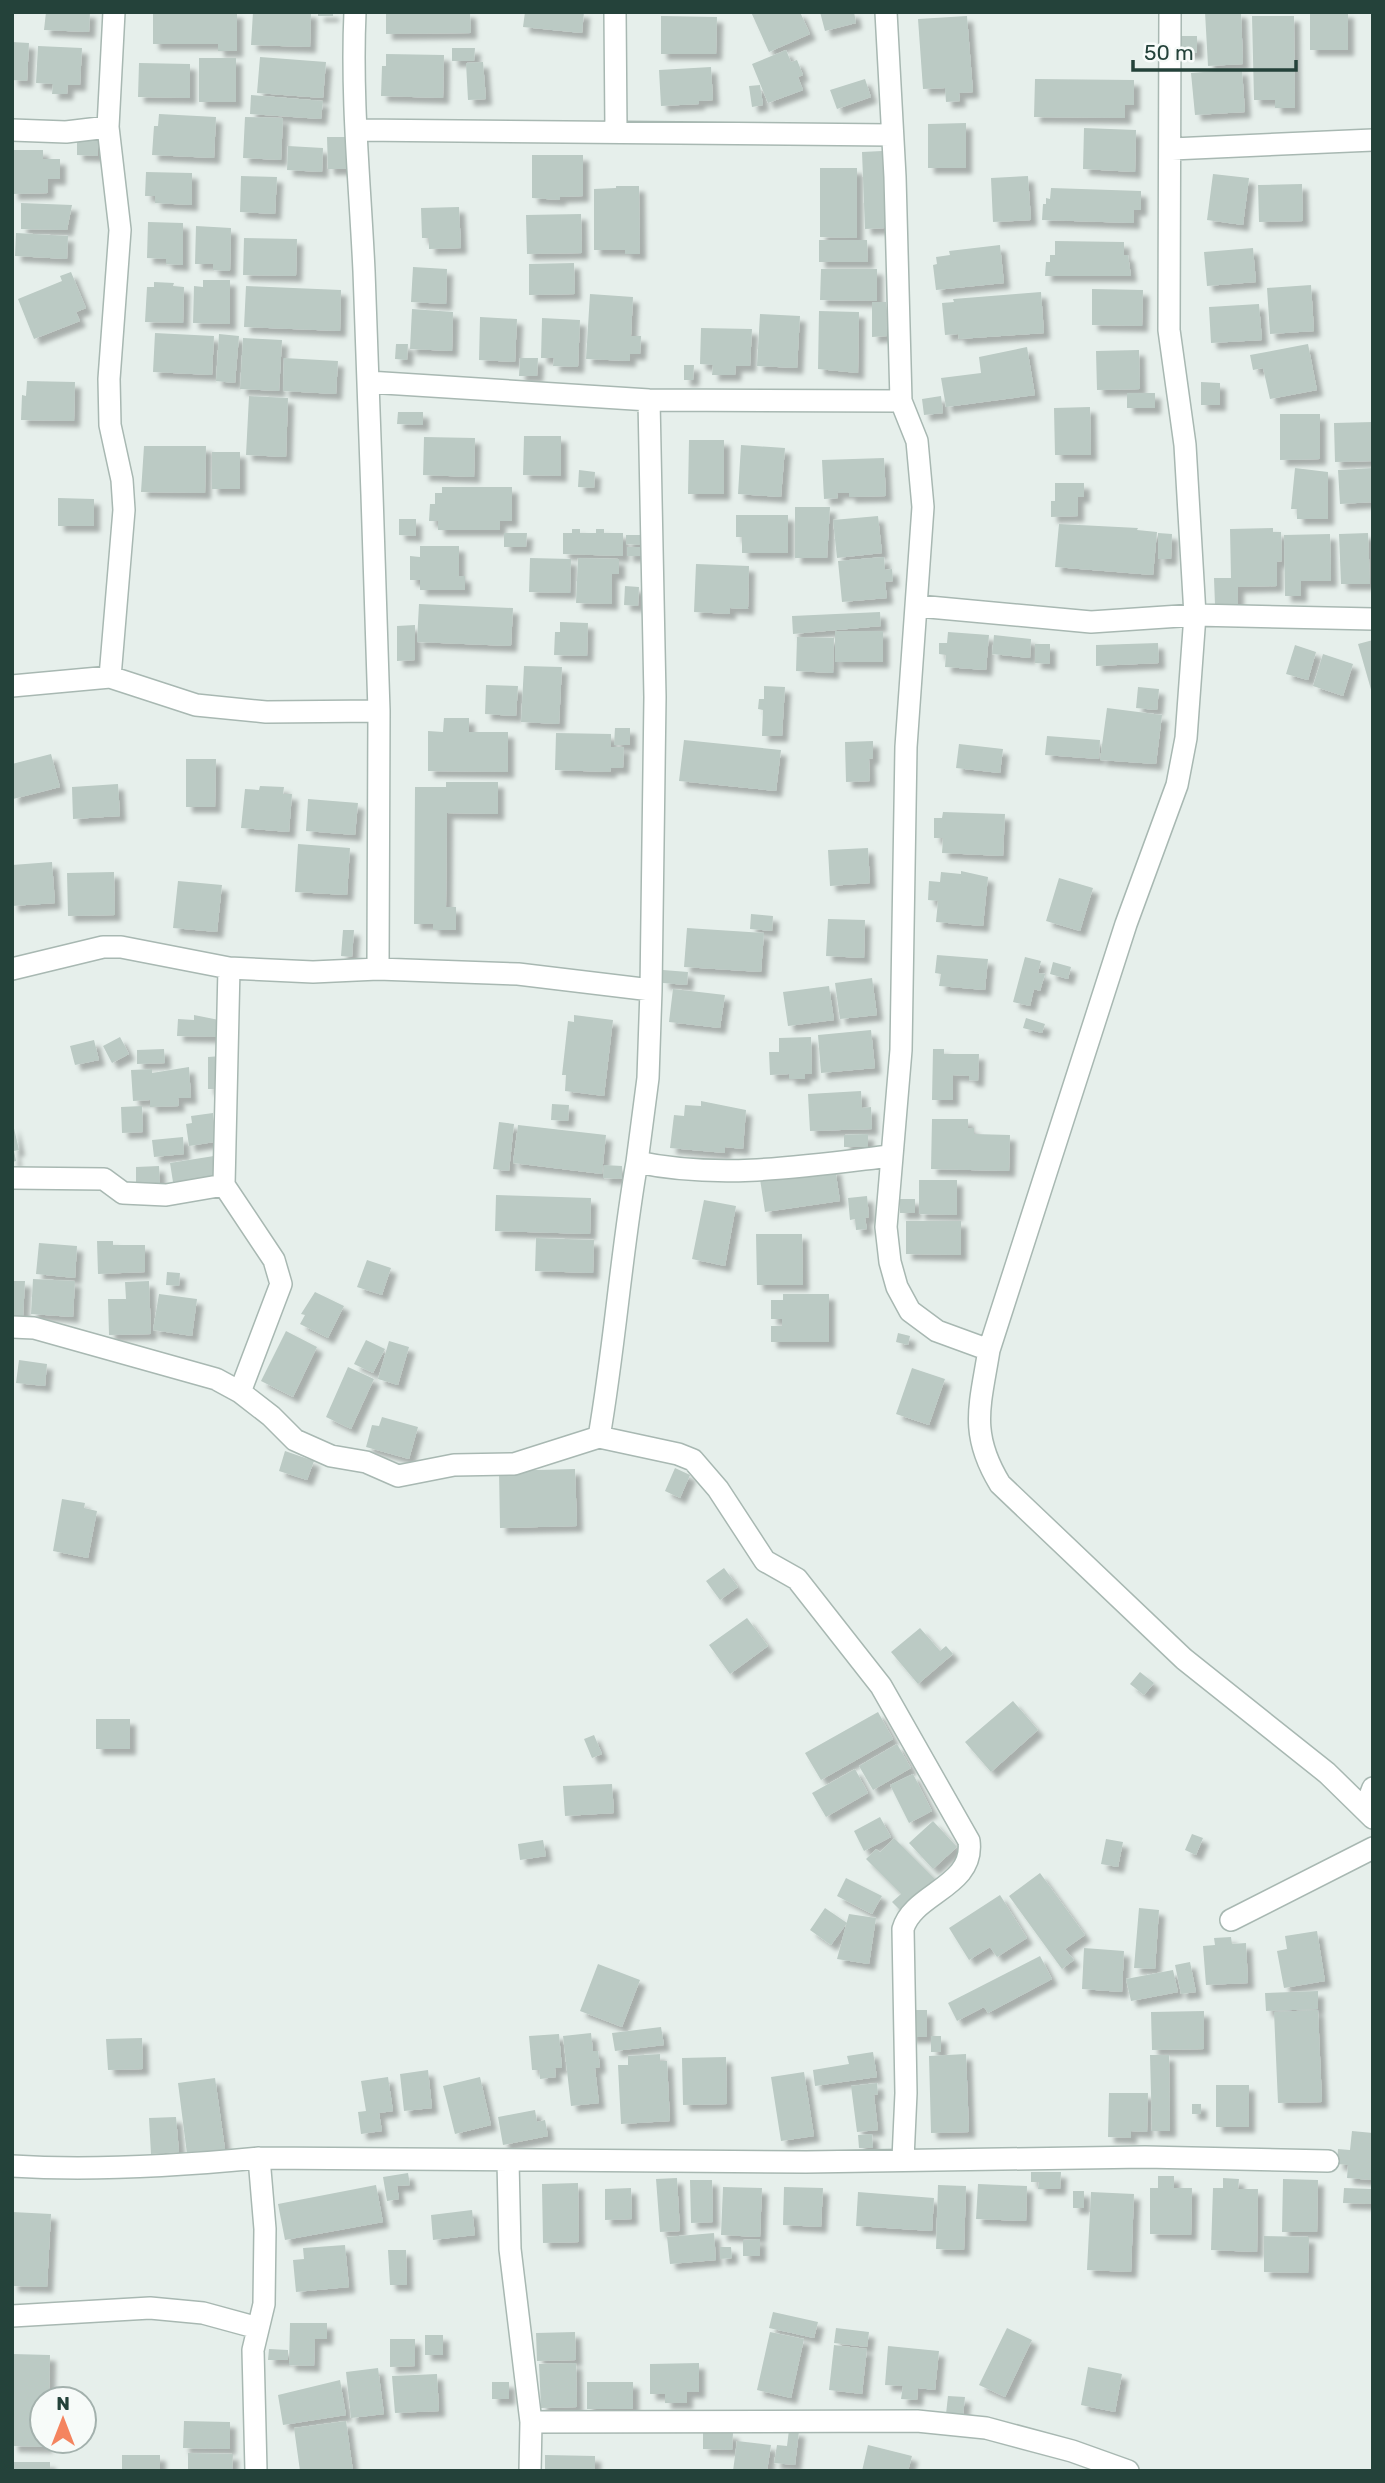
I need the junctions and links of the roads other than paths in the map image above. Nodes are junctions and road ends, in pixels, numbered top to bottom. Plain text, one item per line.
1 (114, 12) edge
2 (355, 12) edge
3 (615, 12) edge
4 (886, 12) edge
5 (1170, 12) edge
6 (108, 127) junction
7 (12, 130) edge
8 (358, 130) junction
9 (616, 131) junction
10 (891, 135) junction
11 (1373, 140) edge
12 (1172, 149) junction
13 (368, 382) junction
14 (649, 400) junction
15 (901, 401) junction
16 (918, 606) junction
17 (1195, 615) junction
18 (1373, 619) edge
19 (110, 677) junction
20 (12, 686) edge
21 (379, 711) junction
22 (229, 968) junction
23 (12, 969) edge
24 (378, 969) junction
25 (651, 990) junction
26 (890, 1156) junction
27 (637, 1162) junction
28 (12, 1178) edge
29 (224, 1185) junction
30 (12, 1327) edge
31 (989, 1350) junction
32 (240, 1392) junction
33 (599, 1437) junction
34 (1373, 1788) edge
35 (1369, 1814) edge
36 (1373, 1848) edge
37 (1231, 1920) dead end
38 (259, 2158) junction
39 (903, 2159) junction
40 (508, 2161) junction
41 (1328, 2161) dead end
42 (12, 2166) edge
43 (12, 2316) edge
44 (258, 2328) junction
45 (531, 2422) junction
46 (256, 2471) edge
47 (530, 2471) edge
48 (1128, 2471) edge

1 - 6 street
2 - 8 street
3 - 9 street
4 - 10 street
5 - 12 street
6 - 7 street
6 - 19 street
8 - 9 street
8 - 13 street
9 - 10 street
10 - 15 street
11 - 12 street
12 - 17 street
13 - 14 street
13 - 21 street
14 - 15 street
14 - 25 street
15 - 16 street
16 - 17 street
16 - 26 street
17 - 18 street
17 - 31 street
19 - 20 street
19 - 21 street
21 - 24 street
22 - 23 street
22 - 24 street
22 - 29 street
24 - 25 street
25 - 27 street
26 - 27 street
26 - 31 street
27 - 33 street
28 - 29 street
29 - 32 street
30 - 32 street
31 - 35 street
32 - 33 street
33 - 39 street
34 - 35 street
36 - 37 street
38 - 40 street
38 - 42 street
38 - 44 street
39 - 40 street
39 - 41 street
40 - 45 street
43 - 44 street
44 - 46 street
45 - 47 street
45 - 48 street

